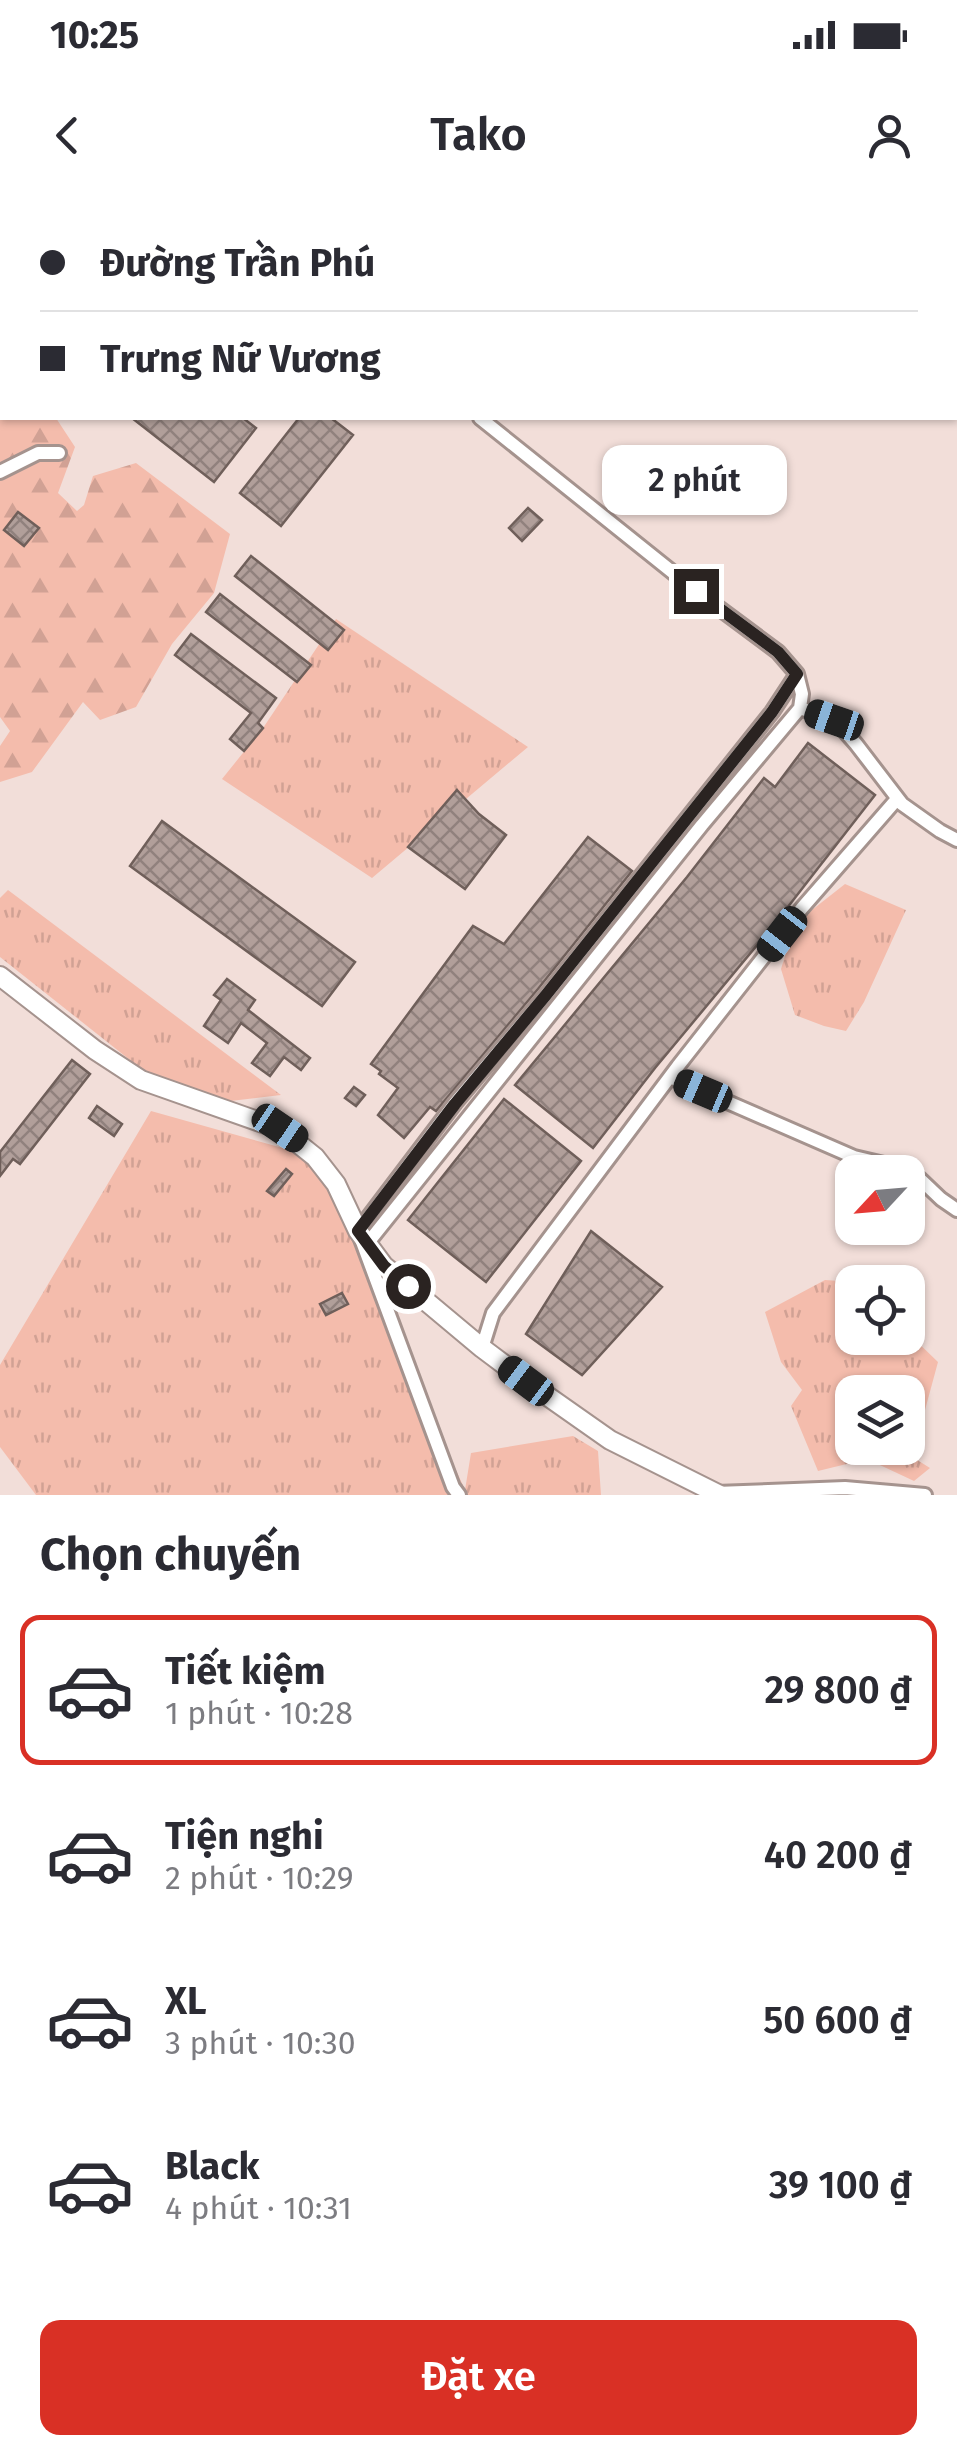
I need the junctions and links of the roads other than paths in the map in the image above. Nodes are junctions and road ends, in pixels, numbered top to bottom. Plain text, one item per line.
1 (482, 420) edge
2 (59, 453) dead end
3 (0, 472) edge
4 (797, 674) junction
5 (800, 708) junction
6 (897, 798) junction
7 (957, 840) edge
8 (0, 976) edge
9 (670, 1077) junction
10 (957, 1210) edge
11 (362, 1238) junction
12 (482, 1348) junction
13 (718, 1494) edge
14 (459, 1495) edge
15 (925, 1495) edge

1 - 4 street
2 - 3 street
4 - 5 street
4 - 11 street
5 - 6 street
5 - 11 street
6 - 7 street
6 - 9 street
8 - 11 main road
9 - 10 street
9 - 12 street
11 - 12 main road
11 - 14 street
12 - 13 main road
13 - 15 street

